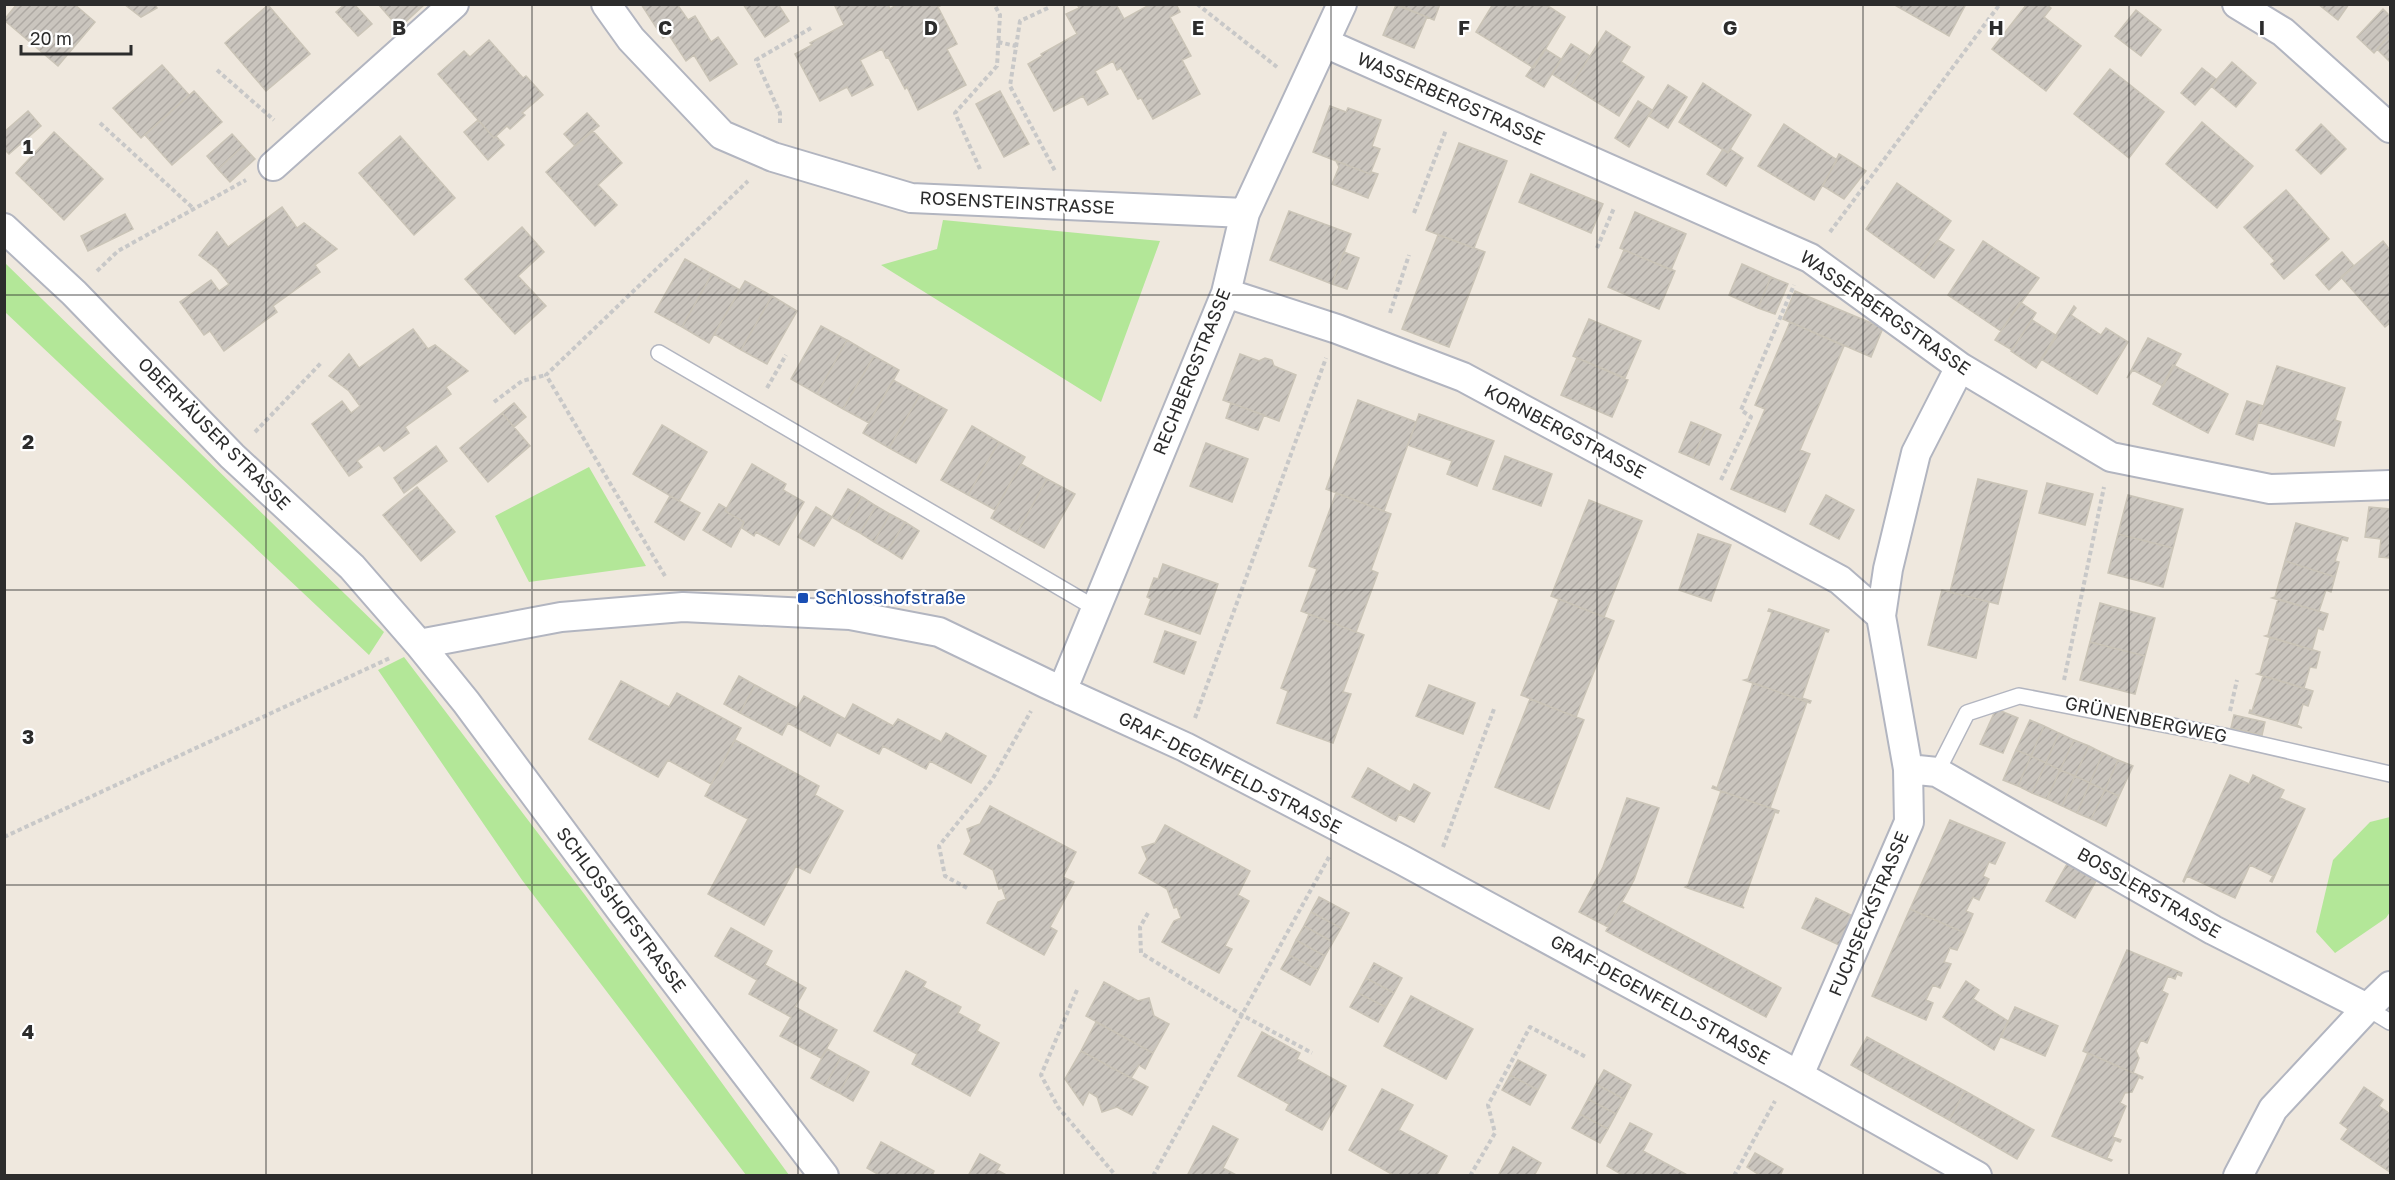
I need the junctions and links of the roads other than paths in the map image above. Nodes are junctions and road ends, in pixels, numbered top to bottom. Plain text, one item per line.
1 (454, 4) edge
2 (606, 4) edge
3 (1342, 4) edge
4 (2237, 4) edge
5 (1325, 43) junction
6 (2391, 128) edge
7 (273, 166) road end
8 (1245, 213) junction
9 (4, 228) edge
10 (1226, 293) junction
11 (658, 353) dead end
12 (1960, 367) junction
13 (2391, 485) edge
14 (1095, 608) junction
15 (1881, 616) junction
16 (420, 644) junction
17 (1054, 688) junction
18 (1908, 769) junction
19 (1937, 772) junction
20 (2391, 774) edge
21 (2391, 986) edge
22 (2379, 1015) edge
23 (1795, 1073) junction
24 (824, 1176) edge
25 (1977, 1176) edge
26 (2238, 1176) edge

1 - 7 street
2 - 8 street, ROSENSTEINSTRASSE
3 - 5 street, RECHBERGSTRASSE
4 - 6 street
5 - 8 street, RECHBERGSTRASSE
5 - 12 street, WASSERBERGSTRASSE
8 - 10 street, RECHBERGSTRASSE
9 - 16 street, OBERHÄUSER STRASSE
10 - 14 street, RECHBERGSTRASSE
10 - 15 street, KORNBERGSTRASSE
11 - 14 lane
12 - 13 street, WASSERBERGSTRASSE
12 - 15 street, FUCHSECKSTRASSE
14 - 17 street, RECHBERGSTRASSE
15 - 18 street, FUCHSECKSTRASSE
16 - 17 street, GRAF-DEGENFELD-STRASSE
16 - 24 street, SCHLOSSHOFSTRASSE
17 - 23 street, GRAF-DEGENFELD-STRASSE
18 - 19 street, BOSSLERSTRASSE
18 - 23 street, FUCHSECKSTRASSE
19 - 20 lane, GRÜNENBERGWEG
19 - 22 street, BOSSLERSTRASSE
21 - 22 street
22 - 26 street
23 - 25 street, GRAF-DEGENFELD-STRASSE

